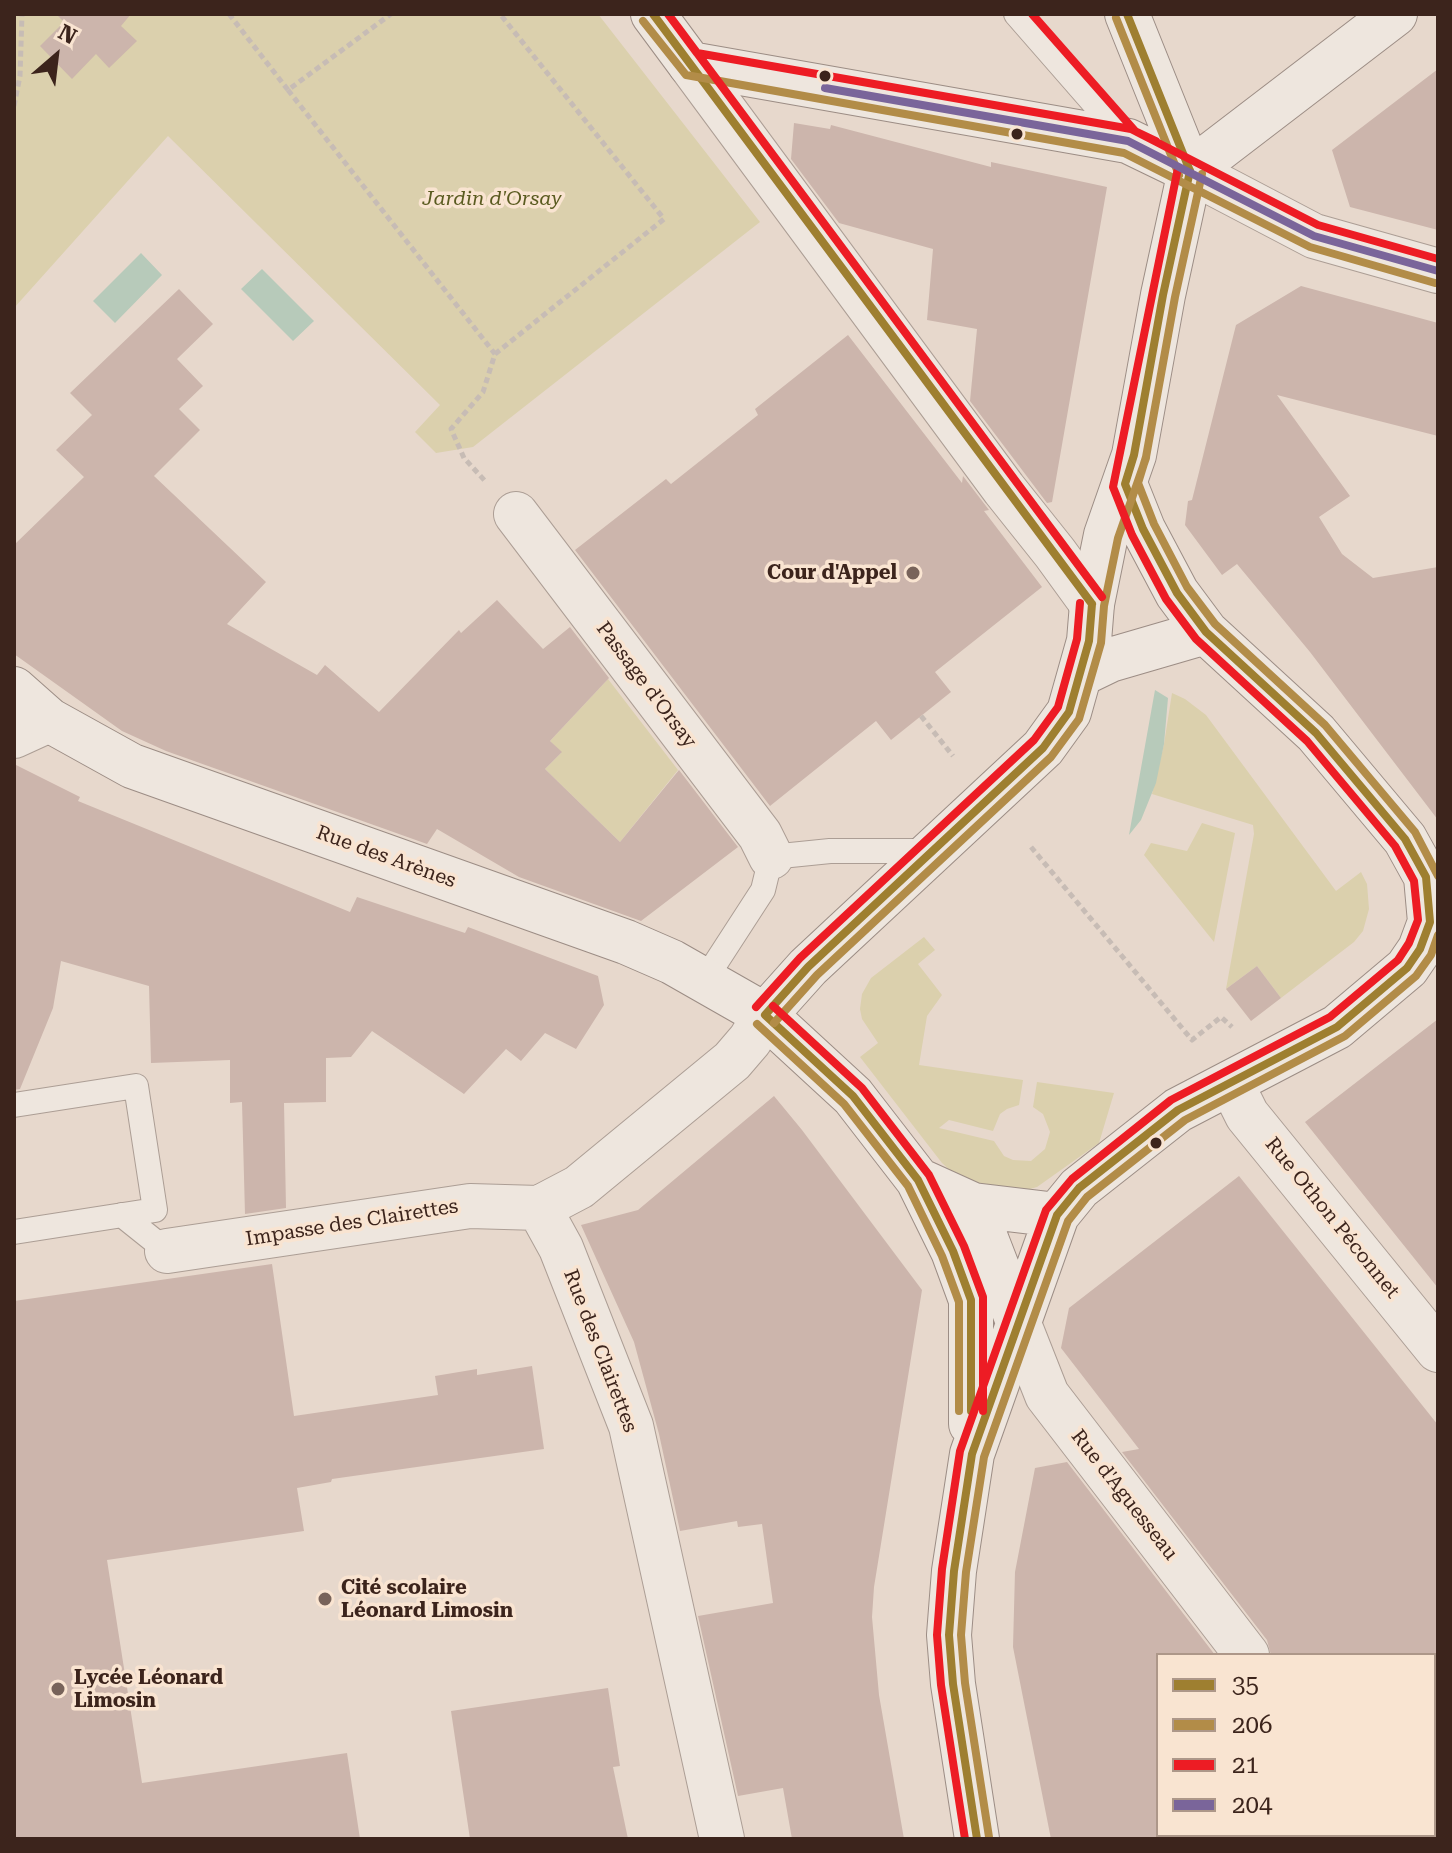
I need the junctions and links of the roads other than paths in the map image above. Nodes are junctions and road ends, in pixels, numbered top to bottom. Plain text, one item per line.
1 (653, 14) edge
2 (1016, 14) edge
3 (1395, 14) edge
4 (1137, 24) edge
5 (690, 64) junction
6 (1128, 141) junction
7 (1190, 171) junction
8 (1438, 271) edge
9 (1125, 484) junction
10 (516, 514) dead end
11 (1092, 604) junction
12 (1206, 632) junction
13 (1081, 674) junction
14 (14, 689) edge
15 (31, 728) edge
16 (932, 851) junction
17 (771, 857) junction
18 (1434, 924) edge
19 (688, 972) junction
20 (765, 1015) junction
21 (1231, 1083) junction
22 (14, 1105) edge
23 (918, 1180) junction
24 (973, 1205) junction
25 (539, 1208) junction
26 (122, 1215) junction
27 (1057, 1215) junction
28 (14, 1232) edge
29 (167, 1251) joint
30 (1019, 1324) junction
31 (1438, 1350) edge
32 (972, 1454) junction
33 (1245, 1653) edge
34 (722, 1839) edge
35 (977, 1839) edge

1 - 5 main road
2 - 6 lane
3 - 7 main road
4 - 7 main road
5 - 6 main road
5 - 11 main road
6 - 7 main road
7 - 8 main road
7 - 9 main road
9 - 11 main road
9 - 12 main road
10 - 17 main road, Passage d'Orsay
11 - 13 main road
12 - 13 main road
12 - 18 main road
13 - 16 main road
14 - 15 main road, Rue des Arènes
15 - 19 main road, Rue des Arènes
16 - 17 lane
16 - 20 main road
17 - 19 lane
18 - 21 main road
19 - 20 main road, Rue des Arènes
20 - 23 main road, Rue des Arènes
20 - 25 main road
21 - 27 main road
21 - 31 main road, Rue Othon Péconnet
22 - 26 lane
23 - 24 main road
23 - 32 main road, Rue des Arènes
24 - 27 main road
24 - 30 main road, Rue d'Aguesseau
25 - 29 main road, Impasse des Clairettes
25 - 34 main road, Rue des Clairettes
26 - 28 lane
26 - 29 lane
27 - 30 main road
30 - 32 main road
30 - 33 main road, Rue d'Aguesseau
32 - 35 main road

